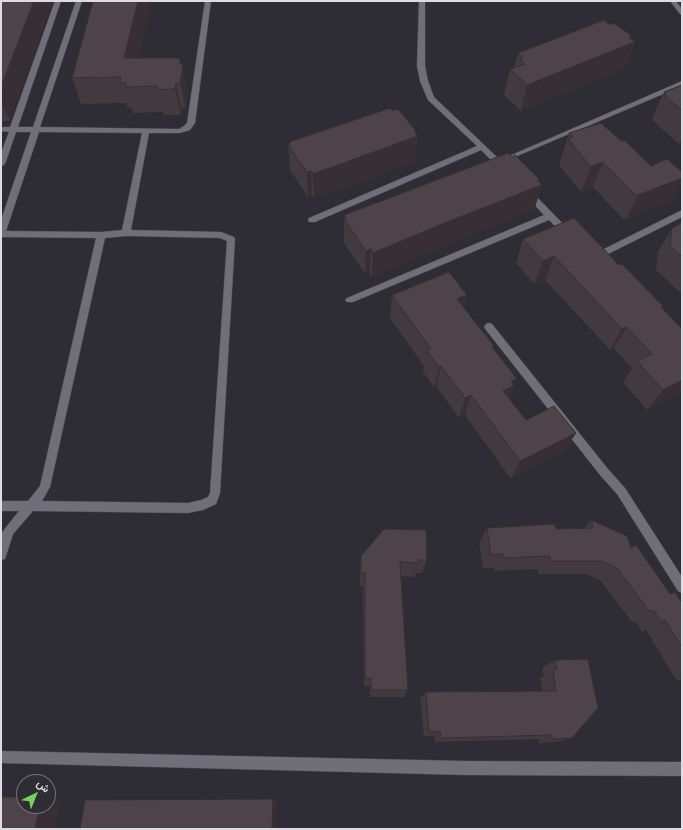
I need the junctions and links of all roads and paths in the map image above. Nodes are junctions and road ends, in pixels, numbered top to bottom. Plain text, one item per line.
1 (58, 1) edge
2 (79, 1) edge
3 (208, 1) edge
4 (422, 1) edge
5 (673, 1) edge
6 (682, 13) edge
7 (682, 83) edge
8 (1, 129) edge
9 (13, 129) junction
10 (36, 129) junction
11 (146, 131) junction
12 (482, 147) junction
13 (499, 163) junction
14 (1, 164) edge
15 (509, 173) edge
16 (525, 189) edge
17 (682, 213) edge
18 (550, 216) junction
19 (312, 220) dead end
20 (1, 233) edge
21 (126, 233) junction
22 (102, 234) junction
23 (576, 242) edge
24 (592, 259) edge
25 (350, 300) dead end
26 (488, 327) dead end
27 (1, 506) edge
28 (31, 506) junction
29 (1, 555) edge
30 (682, 587) edge
31 (1, 757) edge
32 (682, 769) edge

1 - 9 street
2 - 10 street
3 - 11 street
4 - 12 street
5 - 6 street
7 - 13 street
8 - 9 street
9 - 10 street
9 - 14 street
10 - 11 street
10 - 20 street
11 - 21 street
12 - 13 street
12 - 19 street
13 - 15 street
16 - 18 street
17 - 24 street
18 - 23 street
18 - 25 street
20 - 22 street
21 - 22 street
21 - 28 street
22 - 28 street
26 - 30 street
27 - 28 street
28 - 29 street
31 - 32 street

